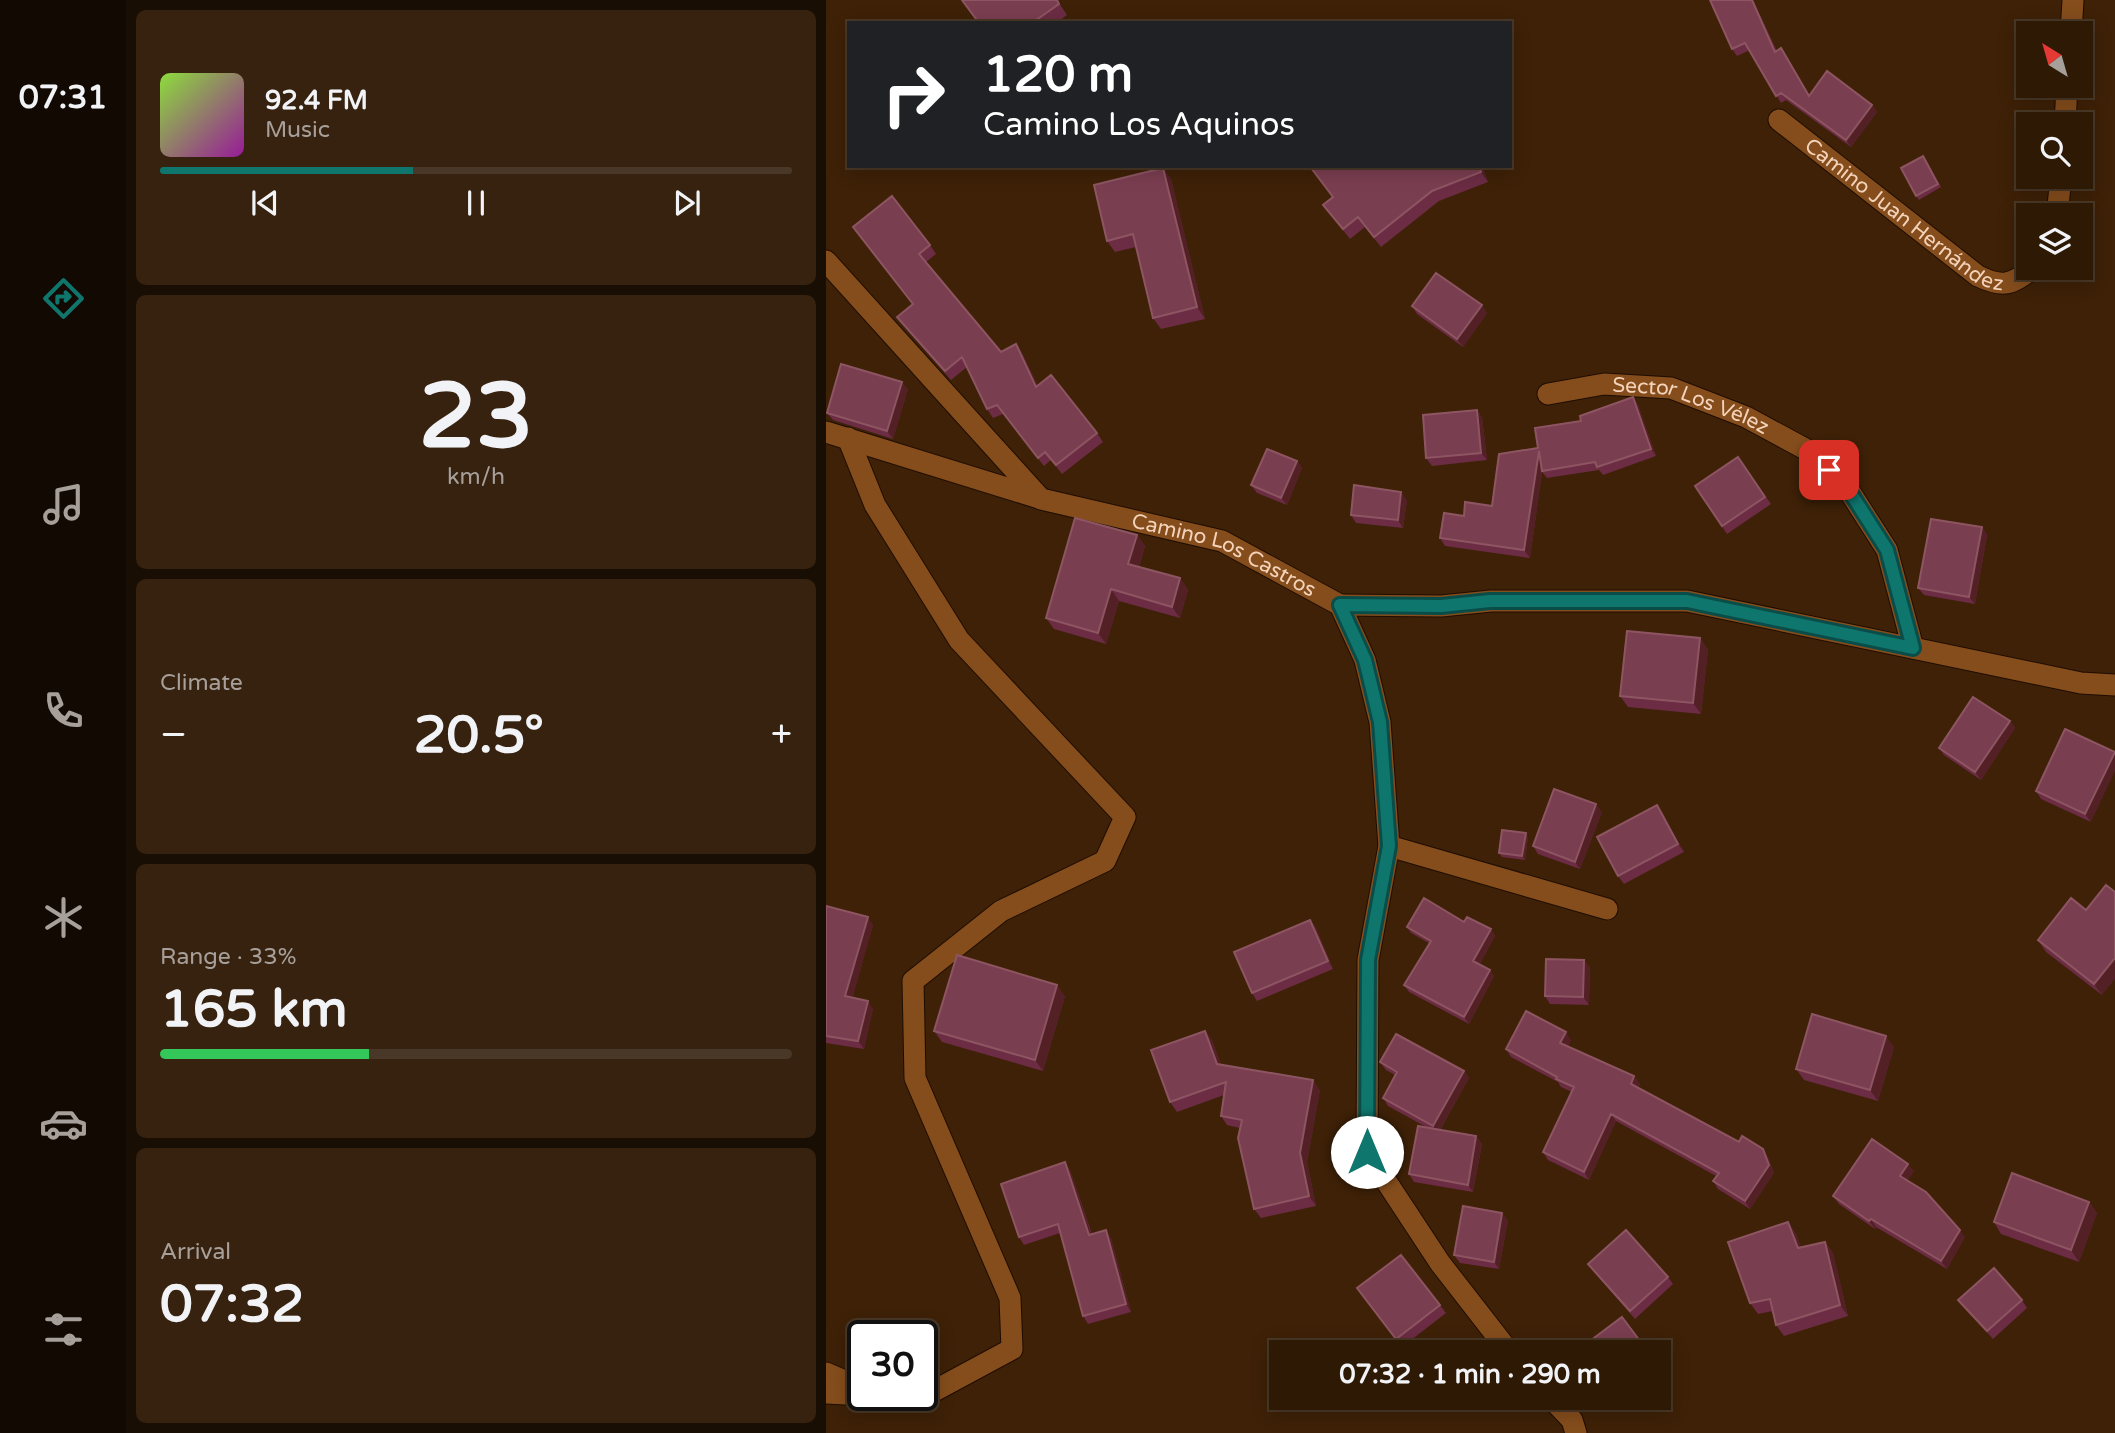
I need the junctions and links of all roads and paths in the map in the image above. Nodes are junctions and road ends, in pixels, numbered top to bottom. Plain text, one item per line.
1 (2073, 0) edge
2 (2072, 21) edge
3 (1779, 120) dead end
4 (826, 261) edge
5 (2017, 280) edge
6 (1548, 394) dead end
7 (826, 432) edge
8 (848, 438) junction
9 (1041, 499) junction
10 (1340, 605) junction
11 (1913, 648) junction
12 (2115, 685) edge
13 (1389, 846) junction
14 (1606, 909) dead end
15 (1500, 1340) edge
16 (826, 1373) edge
17 (847, 1382) edge
18 (938, 1389) edge
19 (826, 1393) edge
20 (847, 1393) edge
21 (1562, 1410) edge
22 (1576, 1433) edge

1 - 2 street
3 - 5 street, Camino Juan Hernández
4 - 9 street
6 - 11 street, Sector Los Vélez
7 - 8 street, Camino Los Castros
8 - 9 street, Camino Los Castros
8 - 18 street
9 - 10 street, Camino Los Castros
10 - 11 street
10 - 13 street, Camino Los Castros
11 - 12 street
13 - 14 street
13 - 15 street, Camino Los Castros
16 - 17 street
19 - 20 street
21 - 22 street

